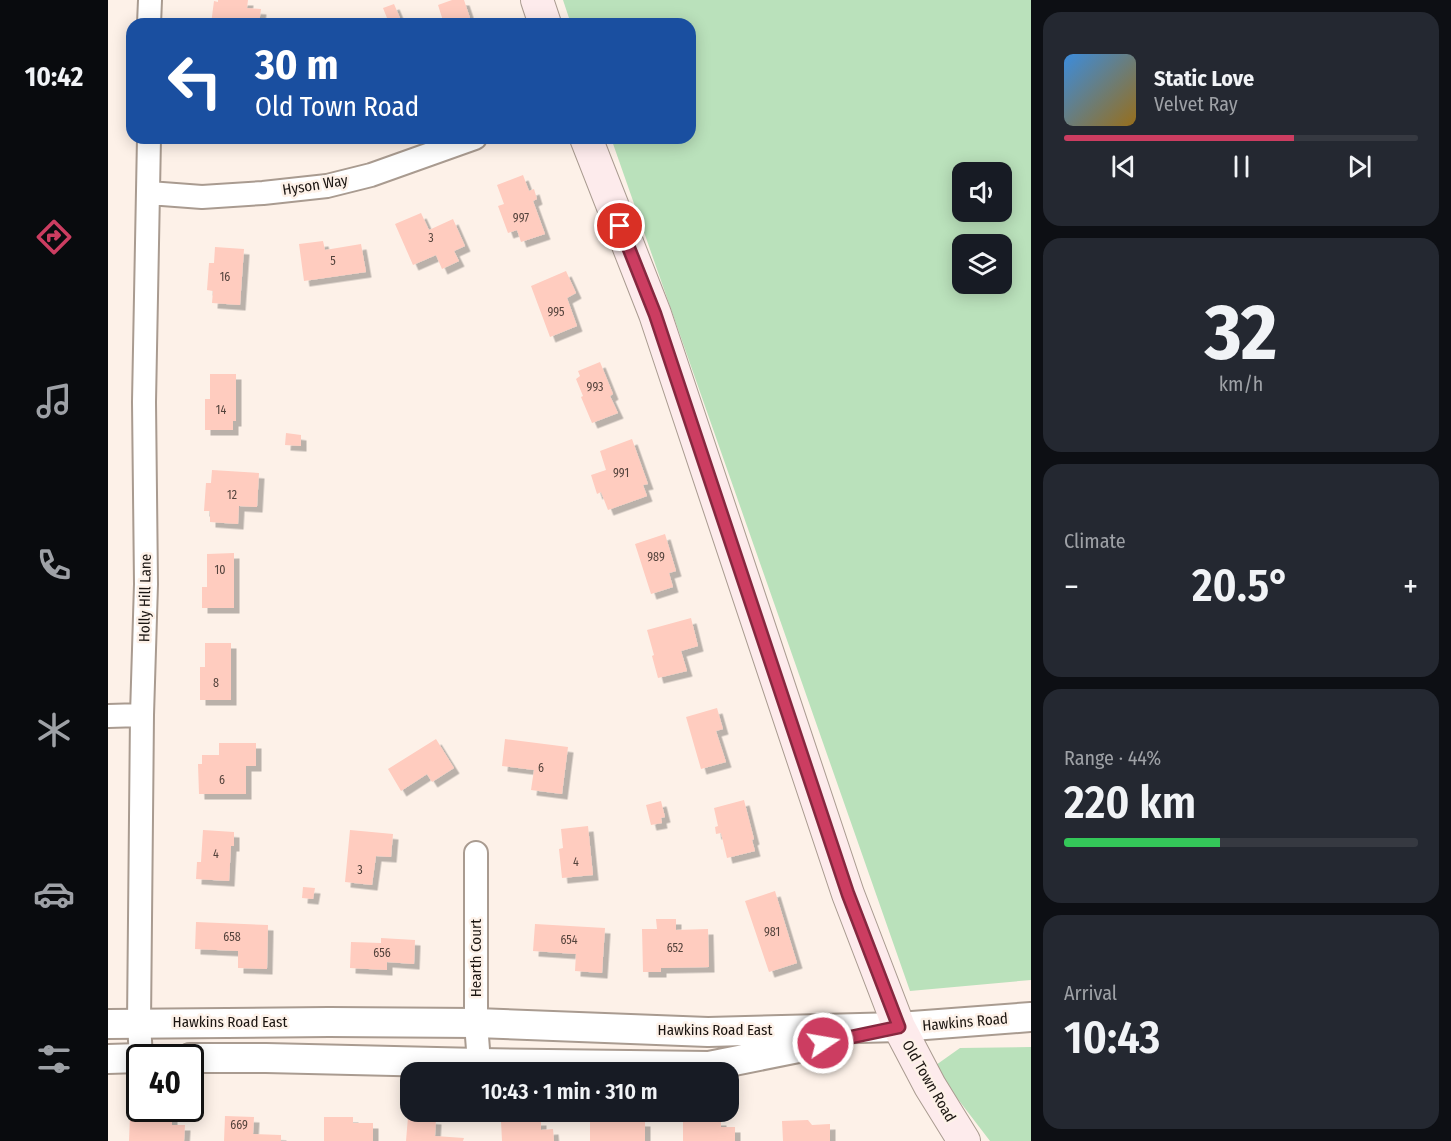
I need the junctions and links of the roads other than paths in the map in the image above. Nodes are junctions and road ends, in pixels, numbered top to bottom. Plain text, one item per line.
1 (150, 0) edge
2 (537, 0) edge
3 (149, 18) edge
4 (543, 18) edge
5 (149, 144) edge
6 (458, 144) edge
7 (588, 144) edge
8 (149, 193) junction
9 (142, 715) junction
10 (108, 716) edge
11 (476, 853) dead end
12 (1031, 1017) edge
13 (139, 1023) junction
14 (477, 1023) junction
15 (108, 1024) edge
16 (899, 1027) junction
17 (140, 1044) edge
18 (126, 1058) edge
19 (204, 1058) edge
20 (108, 1059) edge
21 (436, 1062) edge
22 (479, 1062) edge
23 (728, 1062) edge
24 (964, 1141) edge

1 - 3 street
2 - 4 main road
5 - 8 street, Holly Hill Lane
6 - 8 street, Hyson Way
7 - 16 main road, Old Town Road
8 - 9 street, Holly Hill Lane
9 - 10 street
9 - 13 street, Holly Hill Lane
11 - 14 street, Hearth Court
12 - 16 street, Hawkins Road
13 - 14 street, Hawkins Road East
13 - 15 street, Hawkins Road East
13 - 17 street, Holly Hill Lane
14 - 16 street, Hawkins Road East
14 - 22 street, Hearth Court
16 - 23 street, Hawkins Road East
16 - 24 main road, Old Town Road
18 - 20 street
19 - 21 street, Hawkins Road East

